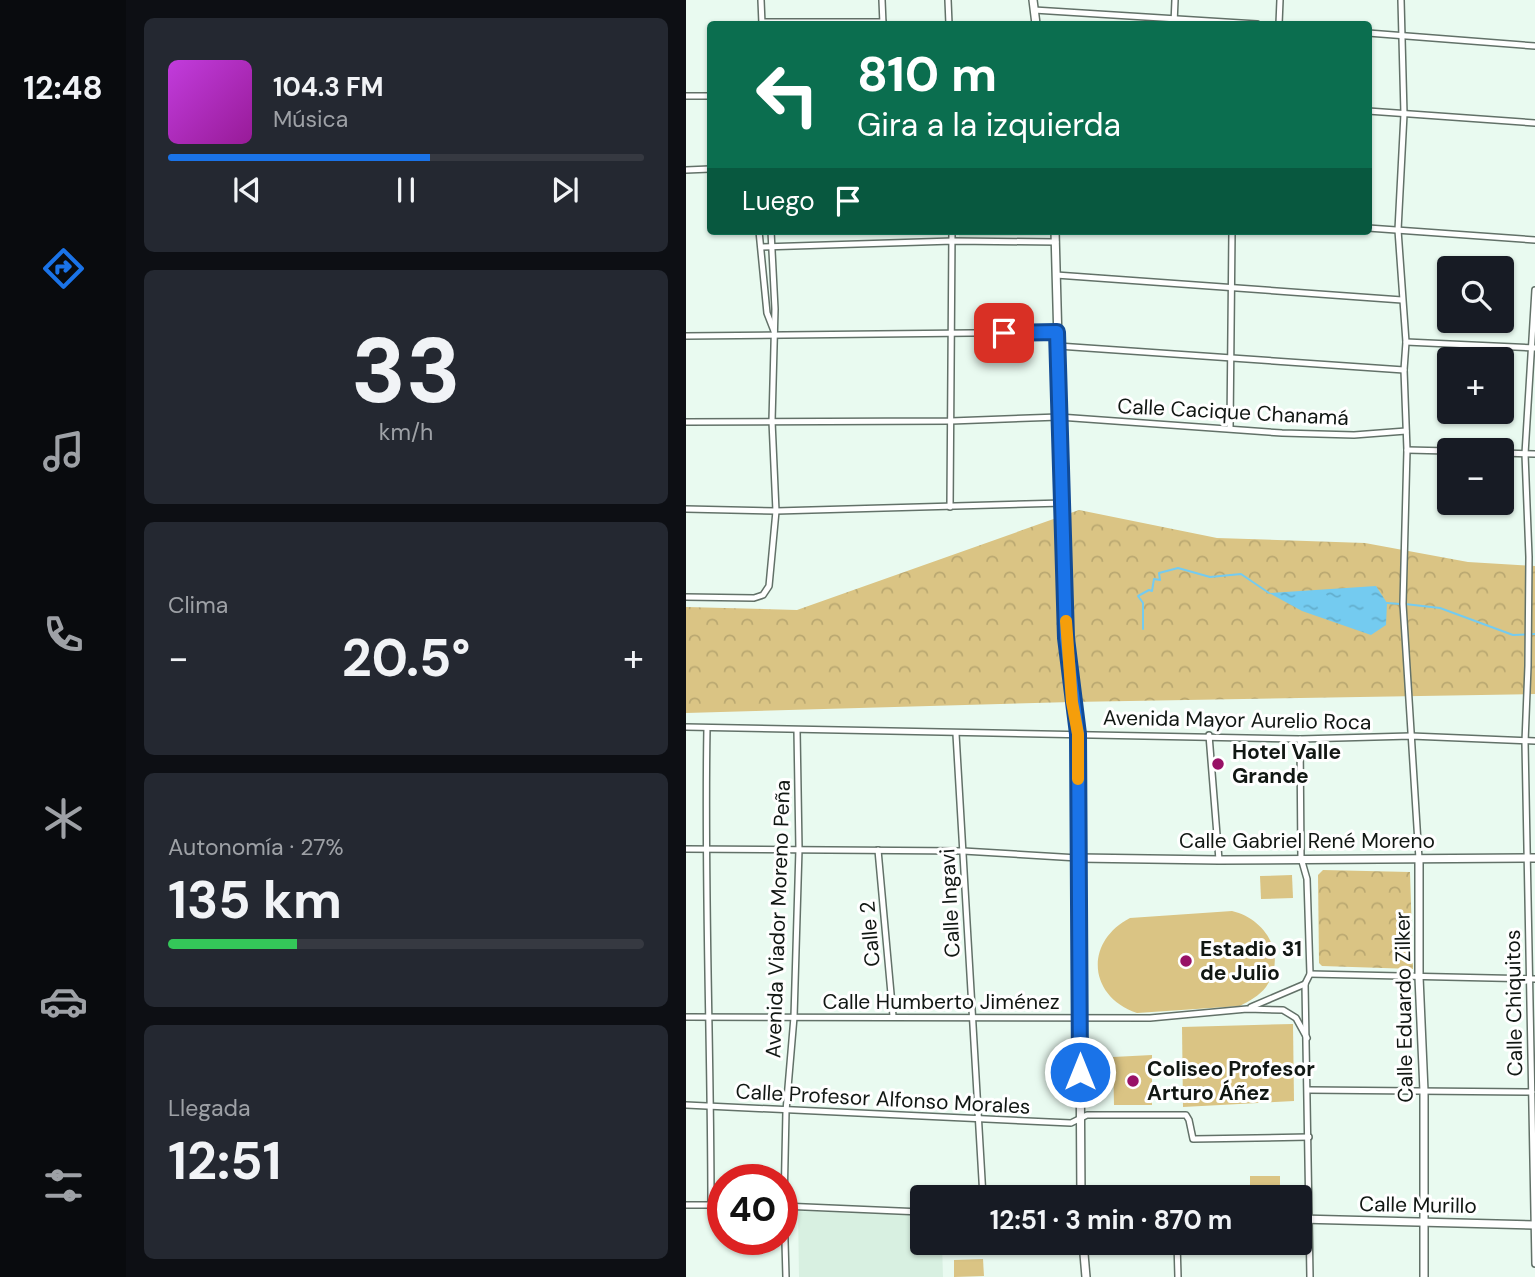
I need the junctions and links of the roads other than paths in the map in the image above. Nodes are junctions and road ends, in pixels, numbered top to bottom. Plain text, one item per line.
1 (761, 0) edge
2 (882, 0) edge
3 (948, 0) edge
4 (1033, 0) edge
5 (1175, 0) edge
6 (1280, 0) edge
7 (1401, 0) edge
8 (1034, 10) junction
9 (762, 21) edge
10 (883, 21) edge
11 (949, 21) edge
12 (1036, 21) edge
13 (1163, 21) edge
14 (1175, 21) edge
15 (1279, 21) edge
16 (1372, 33) edge
17 (1403, 36) junction
18 (1535, 39) edge
19 (1535, 46) edge
20 (686, 96) edge
21 (707, 96) edge
22 (1372, 111) edge
23 (1404, 114) junction
24 (1535, 123) edge
25 (707, 169) edge
26 (686, 170) edge
27 (1372, 228) edge
28 (1398, 230) junction
29 (760, 235) edge
30 (771, 235) edge
31 (952, 235) edge
32 (1055, 235) edge
33 (1232, 235) edge
34 (1535, 240) edge
35 (953, 241) junction
36 (1056, 242) junction
37 (772, 246) junction
38 (761, 247) junction
39 (1056, 275) junction
40 (1232, 289) junction
41 (1535, 290) edge
42 (1402, 300) junction
43 (686, 327) edge
44 (1057, 332) junction
45 (775, 334) junction
46 (952, 334) junction
47 (686, 336) edge
48 (1406, 342) junction
49 (1058, 346) junction
50 (1533, 348) edge
51 (1231, 358) junction
52 (1404, 370) junction
53 (1059, 417) junction
54 (772, 421) junction
55 (951, 421) junction
56 (686, 422) edge
57 (1230, 428) junction
58 (1406, 431) junction
59 (1407, 450) junction
60 (1437, 451) edge
61 (1514, 454) edge
62 (1525, 454) junction
63 (1535, 454) edge
64 (1064, 503) junction
65 (950, 507) junction
66 (686, 509) edge
67 (776, 512) junction
68 (686, 597) edge
69 (686, 727) edge
70 (707, 728) junction
71 (797, 730) junction
72 (956, 734) junction
73 (1078, 734) junction
74 (1209, 735) junction
75 (1410, 736) junction
76 (1300, 739) junction
77 (1535, 741) edge
78 (1525, 742) junction
79 (686, 849) edge
80 (799, 849) junction
81 (705, 850) junction
82 (878, 850) junction
83 (963, 851) junction
84 (1079, 858) junction
85 (1301, 858) junction
86 (1531, 858) edge
87 (1419, 859) junction
88 (1219, 860) junction
89 (1310, 974) junction
90 (1419, 977) junction
91 (1532, 979) edge
92 (1306, 984) junction
93 (1247, 1009) junction
94 (710, 1016) junction
95 (893, 1016) junction
96 (686, 1017) edge
97 (794, 1017) junction
98 (972, 1017) junction
99 (1080, 1019) junction
100 (1307, 1038) junction
101 (1308, 1090) junction
102 (1424, 1091) junction
103 (1533, 1092) edge
104 (686, 1105) edge
105 (711, 1106) junction
106 (786, 1111) junction
107 (979, 1118) junction
108 (1079, 1118) junction
109 (1309, 1137) junction
110 (711, 1164) edge
111 (784, 1164) edge
112 (983, 1185) edge
113 (1081, 1185) edge
114 (1307, 1185) edge
115 (686, 1205) edge
116 (707, 1205) edge
117 (798, 1207) edge
118 (910, 1211) edge
119 (1312, 1219) edge
120 (1423, 1224) junction
121 (1535, 1225) edge
122 (785, 1255) edge
123 (1084, 1255) edge
124 (1177, 1255) edge
125 (1308, 1255) edge
126 (1535, 1264) edge
127 (786, 1277) edge
128 (1086, 1277) edge
129 (1178, 1277) edge
130 (1310, 1277) edge
131 (1424, 1277) edge

1 - 9 street
2 - 10 street
3 - 11 street
4 - 8 street
5 - 14 street
6 - 15 street
7 - 17 street, Calle Eduardo Zilker
8 - 12 street
8 - 13 street
16 - 17 street
17 - 19 street
17 - 23 street, Calle Eduardo Zilker
18 - 19 street
20 - 21 street
22 - 23 street
23 - 24 street
23 - 28 street, Calle Eduardo Zilker
25 - 26 street
27 - 28 street
28 - 34 street
28 - 42 street, Calle Eduardo Zilker
29 - 38 street
30 - 37 street
31 - 35 street
32 - 36 street
33 - 40 street
35 - 36 street
35 - 37 street
35 - 46 street
36 - 39 street
37 - 38 street
37 - 45 street
38 - 45 street
39 - 40 street
39 - 44 street
40 - 42 street
40 - 51 street
41 - 50 street, Calle Chiquitos
42 - 48 street, Calle Eduardo Zilker
43 - 47 street
44 - 46 street
44 - 49 street
45 - 46 street
45 - 47 street
45 - 54 street
46 - 55 street
48 - 50 street
48 - 52 street, Calle Eduardo Zilker
49 - 51 street
49 - 53 street
50 - 62 street, Calle Chiquitos
51 - 52 street
51 - 57 street
52 - 58 street, Calle Eduardo Zilker
53 - 55 street, Calle Cacique Chanamá
53 - 57 street, Calle Cacique Chanamá
53 - 64 street
54 - 55 street, Calle Cacique Chanamá
54 - 56 street, Calle Cacique Chanamá
54 - 67 street
55 - 65 street
57 - 58 street, Calle Cacique Chanamá
58 - 59 street, Calle Eduardo Zilker
59 - 60 street
59 - 75 street, Calle Eduardo Zilker
61 - 62 street
62 - 63 street
62 - 78 street, Calle Chiquitos
64 - 65 street
64 - 73 street
65 - 67 street
66 - 67 street
67 - 68 street
69 - 70 street, Avenida Mayor Aurelio Roca
70 - 71 street, Avenida Mayor Aurelio Roca
70 - 81 street
71 - 72 street, Avenida Mayor Aurelio Roca
71 - 80 street, Avenida Viador Moreno Peña
72 - 73 street, Avenida Mayor Aurelio Roca
72 - 83 street, Calle Ingavi
73 - 74 street, Avenida Mayor Aurelio Roca
73 - 84 street
74 - 76 street, Avenida Mayor Aurelio Roca
74 - 88 street
75 - 76 street, Avenida Mayor Aurelio Roca
75 - 78 street, Avenida Mayor Aurelio Roca
75 - 87 street, Calle Eduardo Zilker
76 - 85 street
77 - 78 street, Avenida Mayor Aurelio Roca
78 - 86 street, Calle Chiquitos
79 - 81 street
80 - 81 street
80 - 82 street
80 - 97 street, Avenida Viador Moreno Peña
81 - 94 street
82 - 83 street
82 - 95 street, Calle 2
83 - 84 street
83 - 98 street, Calle Ingavi
84 - 88 street, Calle Gabriel René Moreno
84 - 99 street
85 - 87 street, Calle Gabriel René Moreno
85 - 88 street, Calle Gabriel René Moreno
85 - 89 street
86 - 87 street, Calle Gabriel René Moreno
86 - 91 street, Calle Chiquitos
87 - 90 street, Calle Eduardo Zilker
89 - 90 street
89 - 92 street
90 - 91 street
90 - 102 street, Calle Eduardo Zilker
91 - 103 street, Calle Chiquitos
92 - 93 street
92 - 100 street
93 - 99 street, Calle Humberto Jiménez
93 - 100 street, Calle Humberto Jiménez
94 - 96 street, Calle Humberto Jiménez
94 - 97 street, Calle Humberto Jiménez
94 - 105 street
95 - 97 street, Calle Humberto Jiménez
95 - 98 street, Calle Humberto Jiménez
97 - 106 street, Avenida Viador Moreno Peña
98 - 99 street, Calle Humberto Jiménez
98 - 107 street, Calle Ingavi
99 - 108 street
100 - 101 street
101 - 102 street
101 - 109 street
102 - 103 street
102 - 120 street, Calle Eduardo Zilker
103 - 121 street, Calle Chiquitos
104 - 105 street, Calle Profesor Alfonso Morales
105 - 106 street, Calle Profesor Alfonso Morales
105 - 110 street
106 - 107 street, Calle Profesor Alfonso Morales
106 - 111 street, Avenida Viador Moreno Peña
107 - 108 street, Calle Profesor Alfonso Morales
107 - 112 street, Calle Ingavi
108 - 109 street, Calle Profesor Alfonso Morales
108 - 113 street
109 - 114 street
115 - 116 street
117 - 118 street
119 - 120 street, Calle Murillo
120 - 121 street, Calle Murillo
120 - 131 street, Calle Eduardo Zilker
121 - 126 street, Calle Chiquitos
122 - 127 street, Avenida Viador Moreno Peña
123 - 128 street
124 - 129 street
125 - 130 street

